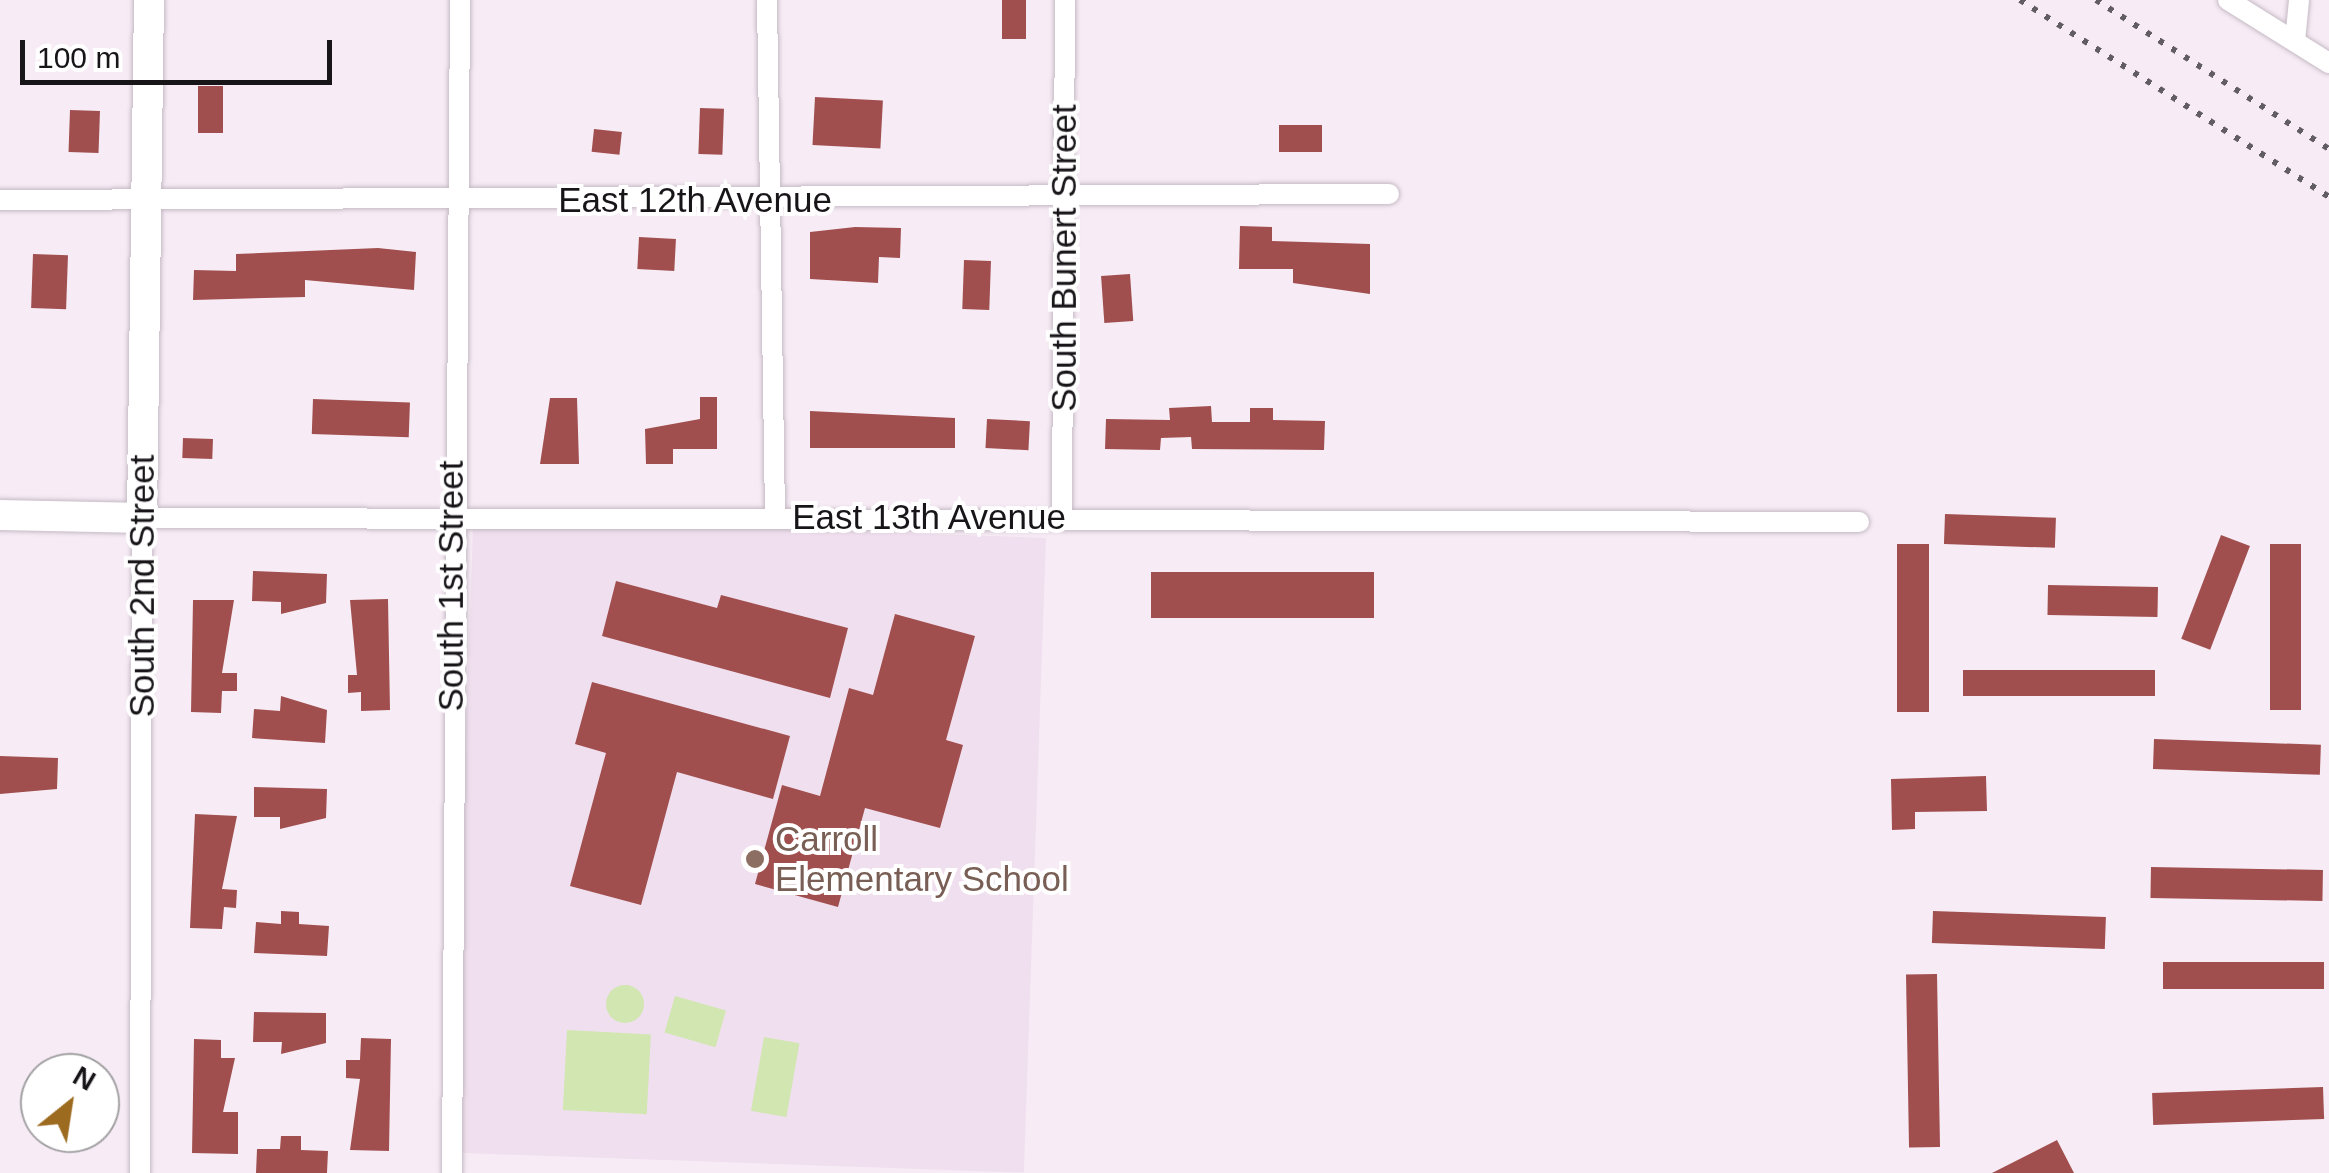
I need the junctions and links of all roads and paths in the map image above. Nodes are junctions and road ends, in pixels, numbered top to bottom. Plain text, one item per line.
1 (148, 0) edge
2 (460, 0) edge
3 (767, 0) edge
4 (1065, 0) edge
5 (2228, 0) edge
6 (2300, 0) edge
7 (2295, 41) junction
8 (2329, 63) edge
9 (1389, 194) dead end
10 (1067, 197) junction
11 (0, 200) edge
12 (146, 200) junction
13 (456, 200) junction
14 (766, 200) junction
15 (0, 515) edge
16 (1062, 516) junction
17 (450, 517) junction
18 (775, 517) junction
19 (142, 518) junction
20 (1859, 522) dead end
21 (140, 1173) edge
22 (452, 1173) edge

1 - 12 street, South 2nd Street
2 - 13 street, South 1st Street
3 - 14 street
4 - 10 street, South Bunert Street
5 - 7 street
6 - 7 street
7 - 8 street
9 - 10 street, East 12th Avenue
10 - 14 street, East 12th Avenue
10 - 16 street, South Bunert Street
11 - 12 street, East 12th Avenue
12 - 13 street, East 12th Avenue
12 - 19 street, South 2nd Street
13 - 14 street, East 12th Avenue
13 - 17 street, South 1st Street
14 - 18 street
15 - 19 street, East 13th Avenue
16 - 18 street, East 13th Avenue
16 - 20 street, East 13th Avenue
17 - 18 street, East 13th Avenue
17 - 19 street, East 13th Avenue
17 - 22 street, South 1st Street
19 - 21 street, South 2nd Street

